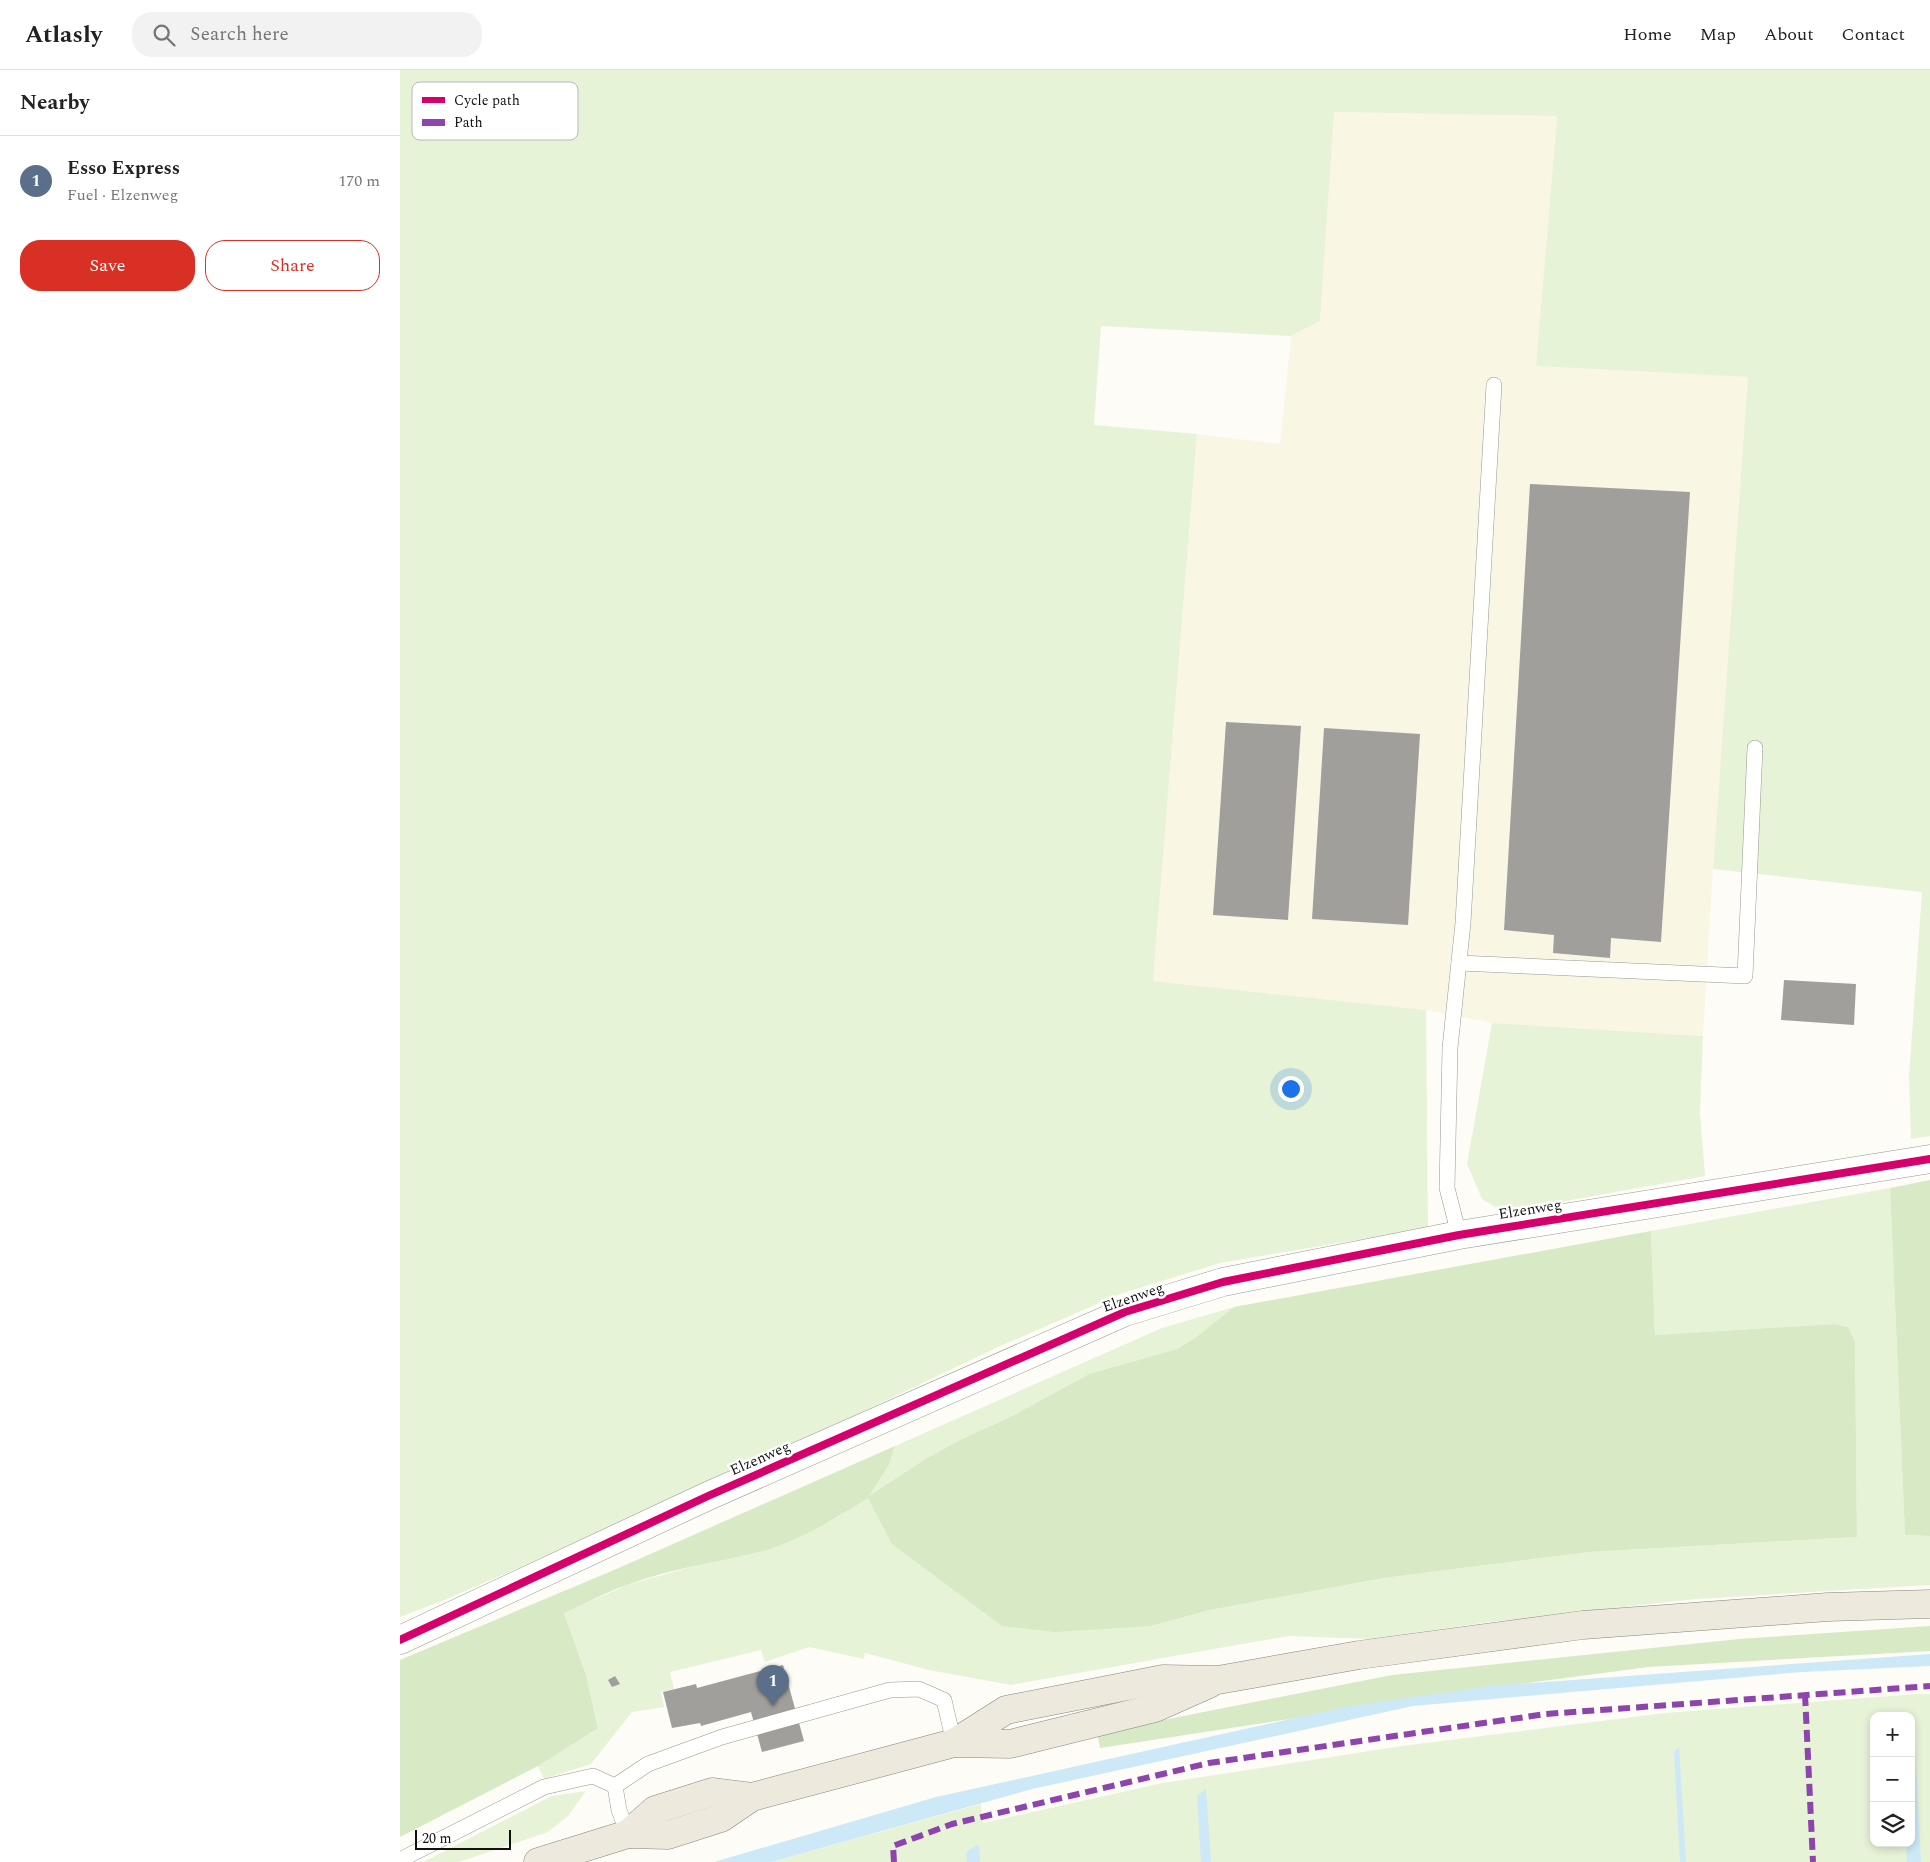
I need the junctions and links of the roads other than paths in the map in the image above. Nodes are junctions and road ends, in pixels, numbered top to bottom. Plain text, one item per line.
1 (1494, 385) dead end
2 (1755, 748) dead end
3 (1459, 963) junction
4 (1930, 1159) edge
5 (1459, 1235) junction
6 (1930, 1604) edge
7 (400, 1640) edge
8 (954, 1743) junction
9 (615, 1786) junction
10 (628, 1834) junction
11 (400, 1860) edge
12 (538, 1862) edge

1 - 3 lane
2 - 3 lane
3 - 5 lane
4 - 5 street, Elzenweg
5 - 7 street, Elzenweg
6 - 8 main road
8 - 9 lane
8 - 10 main road
9 - 10 lane
9 - 11 lane
10 - 12 main road

